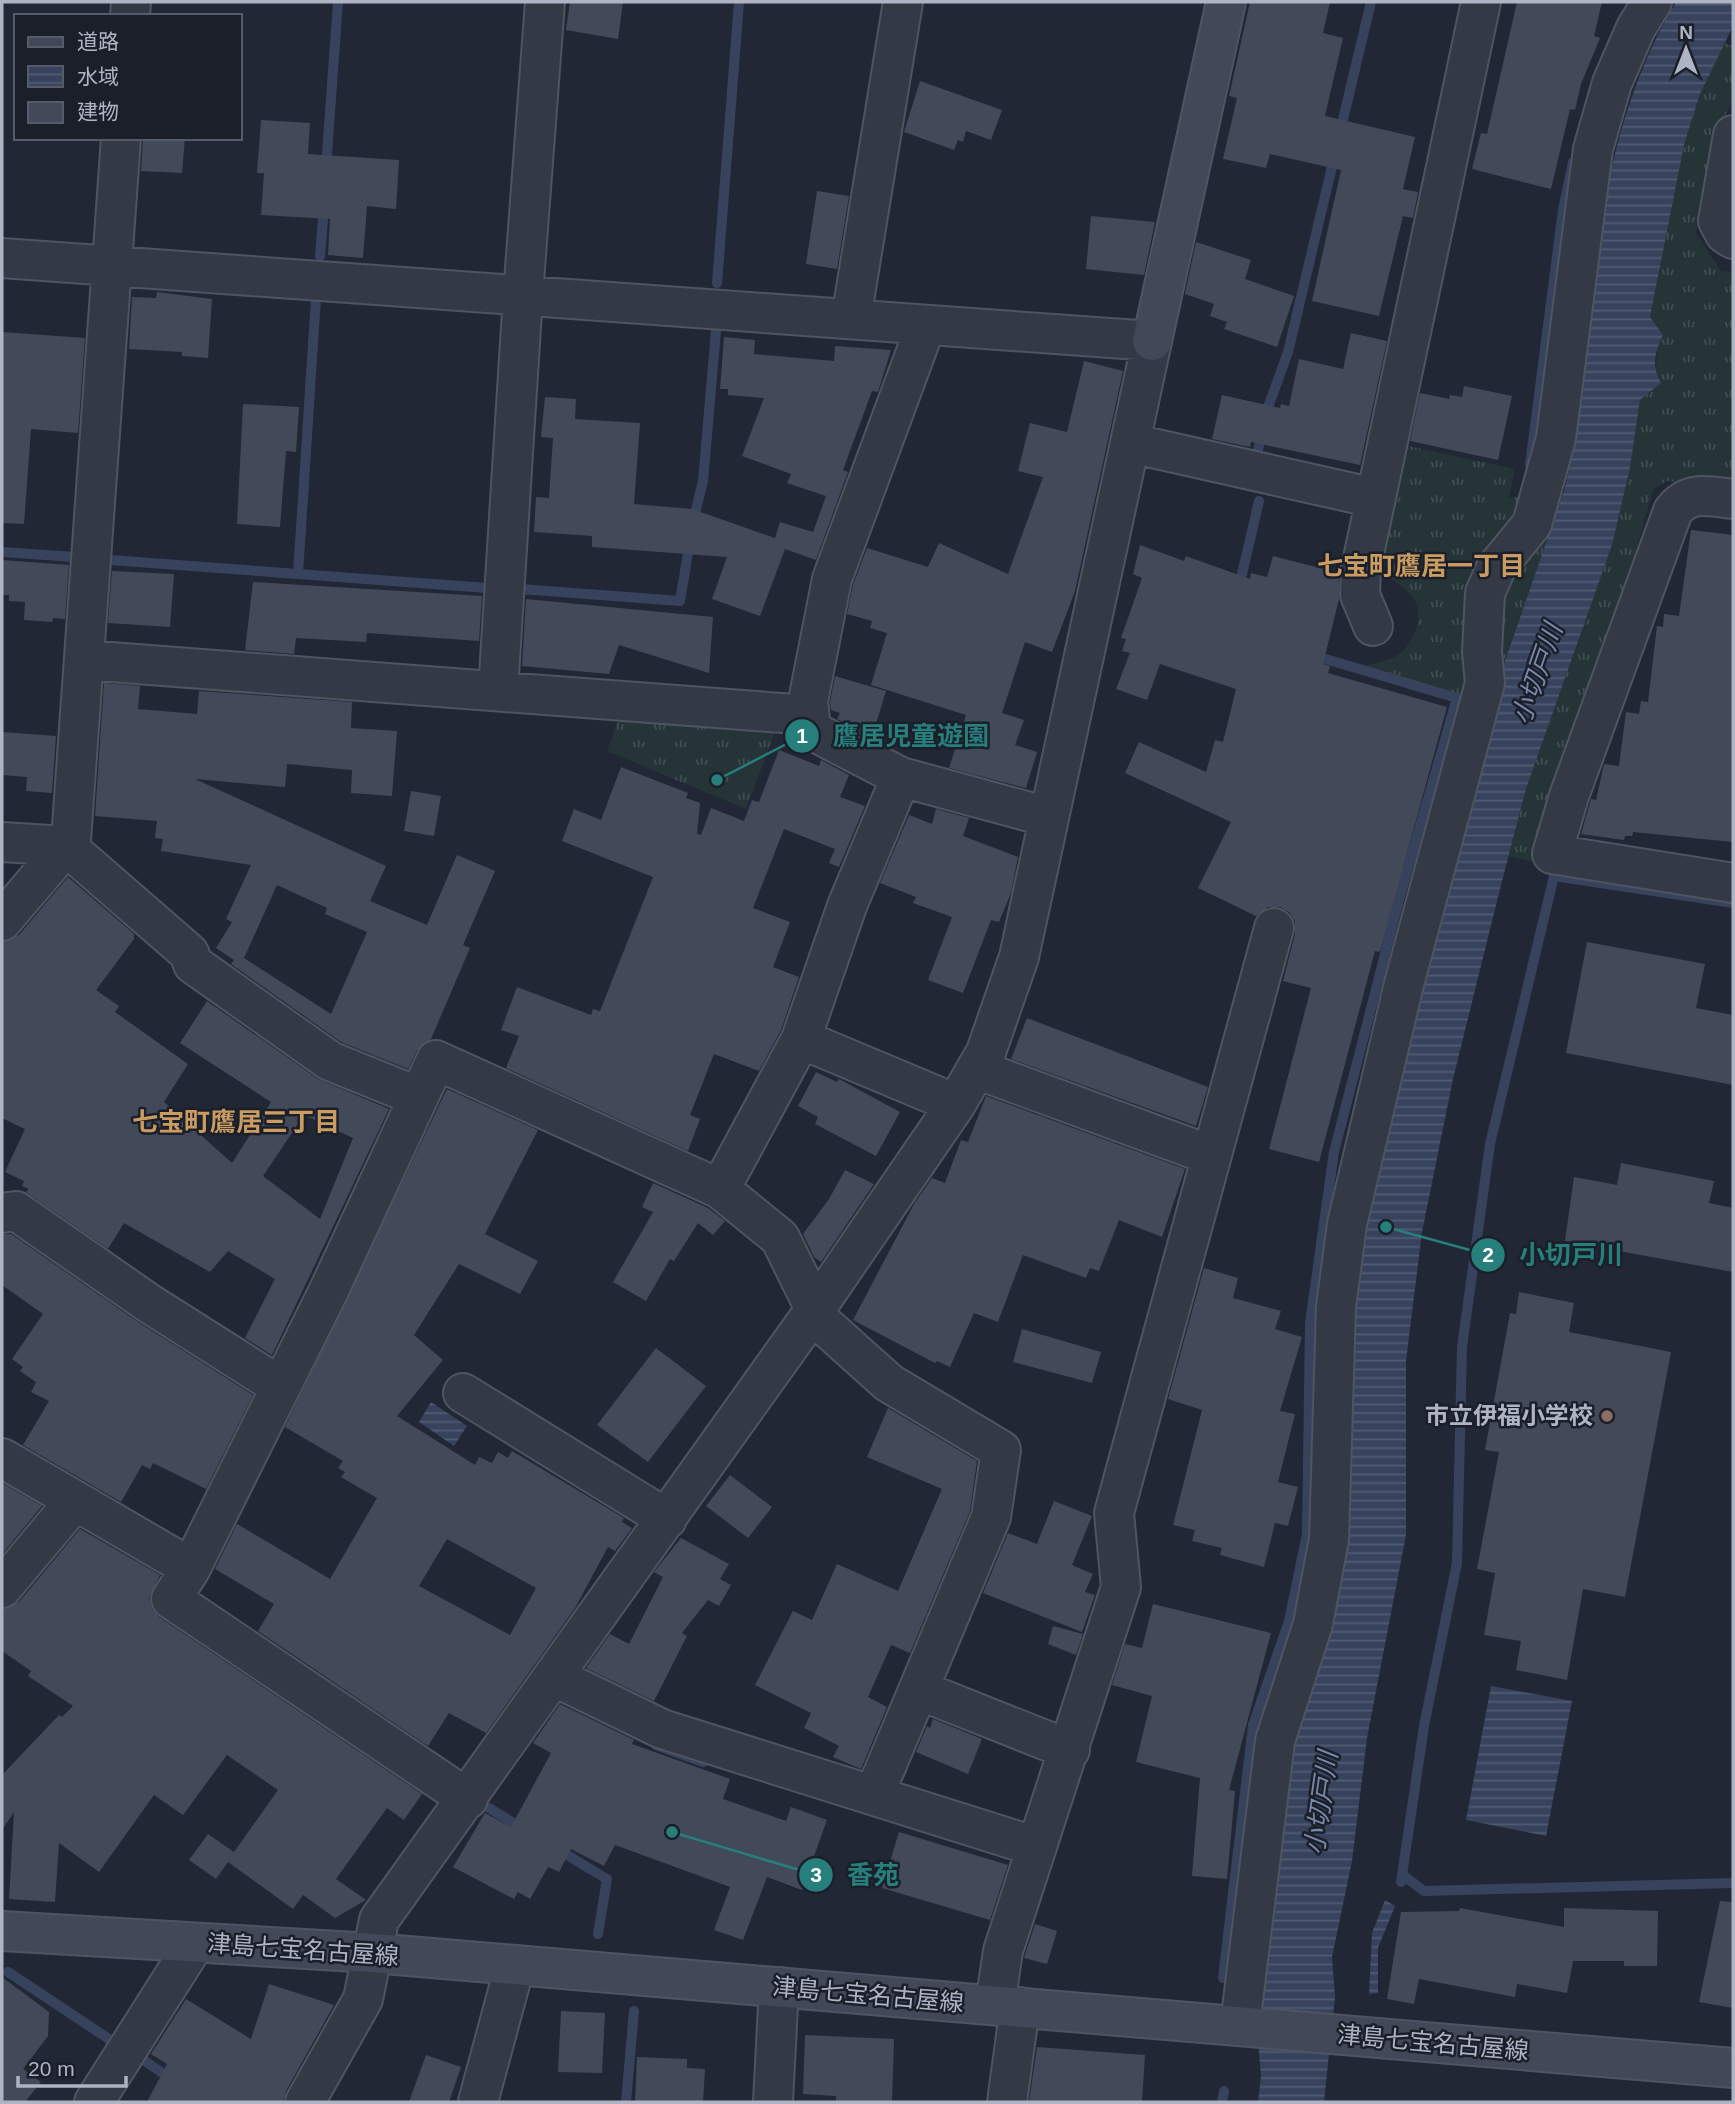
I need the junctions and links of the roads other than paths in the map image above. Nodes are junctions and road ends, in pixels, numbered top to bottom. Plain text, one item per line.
1 (545, 2) edge
2 (903, 2) edge
3 (1226, 2) edge
4 (1481, 2) edge
5 (1652, 2) edge
6 (1733, 135) edge
7 (121, 140) edge
8 (1733, 239) edge
9 (2, 258) edge
10 (112, 266) junction
11 (523, 295) junction
12 (850, 319) junction
13 (926, 325) junction
14 (1152, 341) junction
15 (1130, 443) junction
16 (1375, 498) junction
17 (1733, 499) edge
18 (1373, 626) dead end
19 (84, 660) junction
20 (498, 691) junction
21 (808, 715) junction
22 (901, 777) junction
23 (1048, 817) junction
24 (2, 842) edge
25 (66, 846) junction
26 (1733, 883) edge
27 (2, 921) edge
28 (1274, 929) dead end
29 (801, 1039) junction
30 (976, 1069) junction
31 (419, 1097) junction
32 (956, 1104) junction
33 (1210, 1155) junction
34 (720, 1189) junction
35 (2, 1213) edge
36 (813, 1312) junction
37 (281, 1388) junction
38 (463, 1393) dead end
39 (2, 1458) edge
40 (75, 1501) junction
41 (667, 1518) junction
42 (191, 1568) junction
43 (2, 1588) edge
44 (555, 1677) junction
45 (919, 1690) junction
46 (1070, 1749) junction
47 (874, 1795) junction
48 (468, 1799) junction
49 (1037, 1846) junction
50 (2, 1931) edge
51 (195, 1943) junction
52 (373, 1953) junction
53 (515, 1965) junction
54 (779, 1987) junction
55 (1007, 2006) junction
56 (1244, 2026) junction
57 (1733, 2068) edge
58 (94, 2102) edge
59 (305, 2102) edge
60 (478, 2102) edge
61 (773, 2102) edge
62 (1007, 2102) edge

1 - 11 street
2 - 12 street
3 - 14 main road
4 - 16 street
5 - 56 street
6 - 8 street
7 - 10 street
9 - 10 street
10 - 11 street
10 - 19 street
11 - 12 street
11 - 20 street
12 - 13 street
13 - 14 street
13 - 21 street
14 - 15 street
15 - 16 street
15 - 23 street
16 - 18 street
17 - 26 street
19 - 20 street
19 - 25 street
20 - 21 street
21 - 22 street
22 - 23 street
22 - 29 street
23 - 30 street
24 - 25 street
25 - 27 street
25 - 31 street
28 - 33 street
29 - 32 street
29 - 34 street
30 - 32 street
30 - 33 street
31 - 34 street
31 - 37 street
32 - 36 street
33 - 46 street
34 - 36 street
35 - 37 street
36 - 41 street
36 - 45 street
37 - 42 street
38 - 41 street
39 - 40 street
40 - 42 street
40 - 43 street
41 - 44 street
42 - 48 street
44 - 47 street
44 - 48 street
45 - 46 street
45 - 47 street
46 - 49 street
47 - 49 street
48 - 52 street
49 - 55 street
50 - 51 main road, 津島七宝名古屋線
51 - 52 main road, 津島七宝名古屋線
51 - 58 street
52 - 53 main road, 津島七宝名古屋線
52 - 59 street
53 - 54 main road, 津島七宝名古屋線
53 - 60 street
54 - 55 main road, 津島七宝名古屋線
54 - 61 street
55 - 56 main road, 津島七宝名古屋線
55 - 62 street
56 - 57 main road, 津島七宝名古屋線

